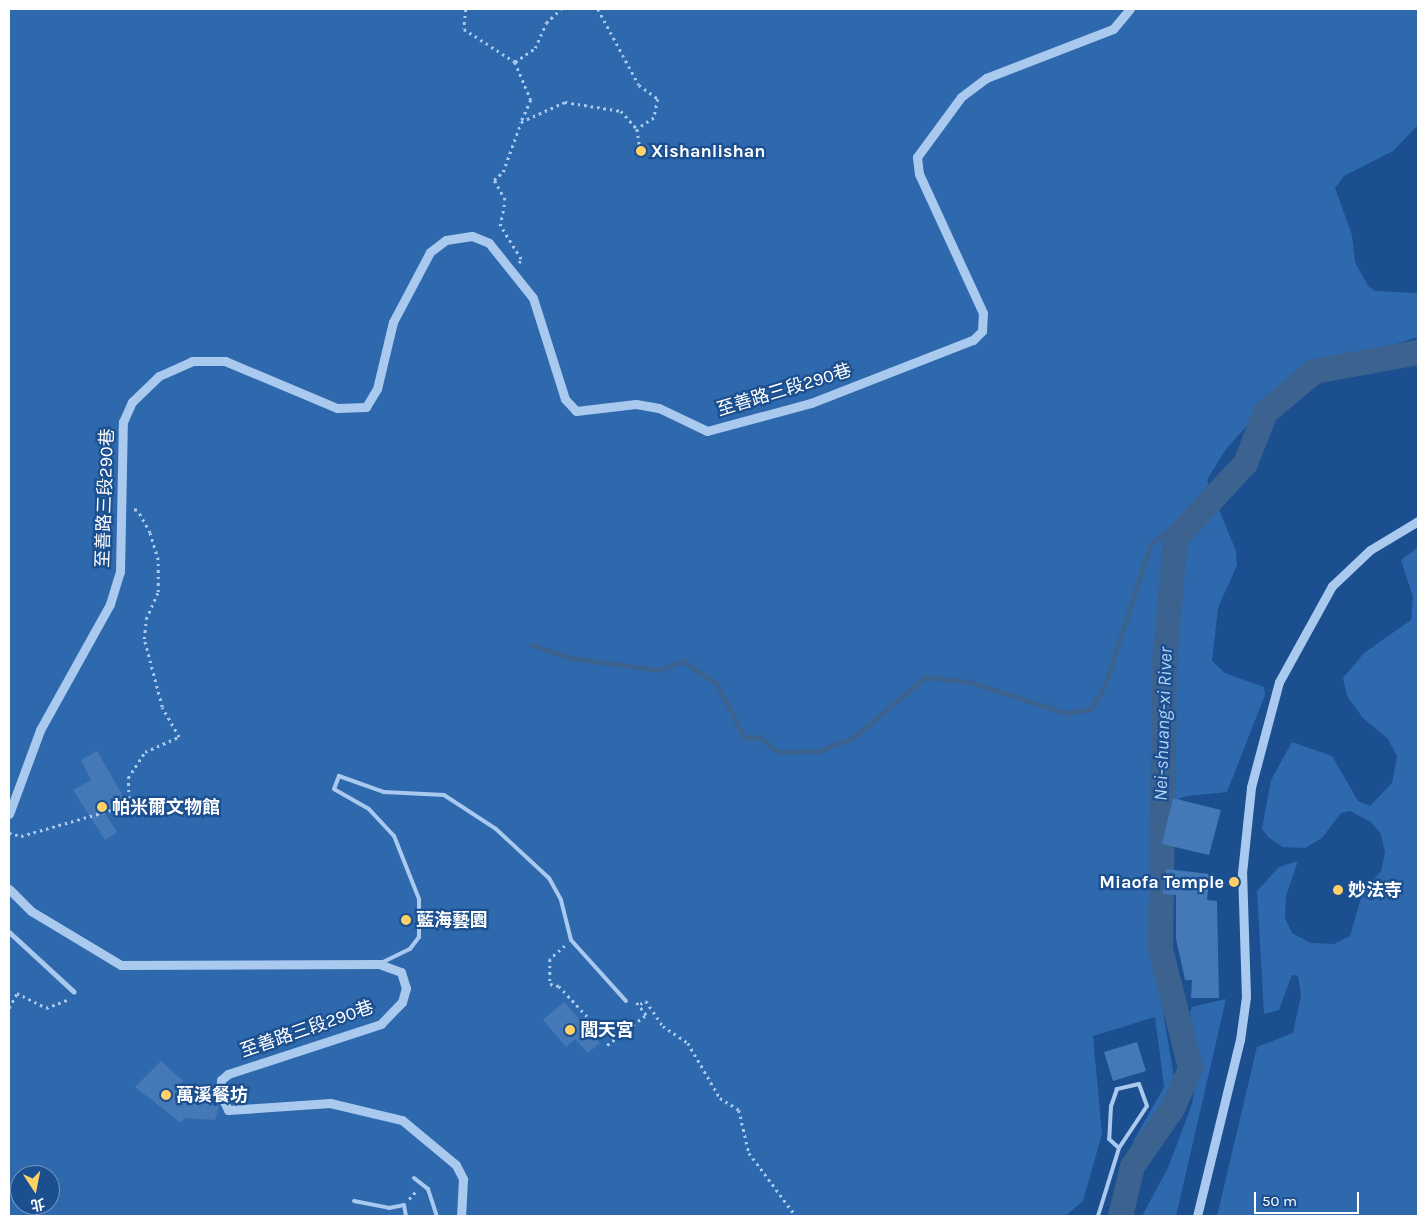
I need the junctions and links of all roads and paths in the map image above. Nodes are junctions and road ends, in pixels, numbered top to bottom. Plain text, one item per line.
1 (466, 9) edge
2 (561, 9) edge
3 (598, 9) edge
4 (1130, 9) edge
5 (515, 62) junction
6 (521, 122) junction
7 (637, 129) junction
8 (640, 149) dead end
9 (511, 272) junction
10 (121, 511) junction
11 (1418, 521) edge
12 (9, 814) edge
13 (9, 833) edge
14 (9, 889) edge
15 (9, 932) edge
16 (571, 940) junction
17 (379, 964) junction
18 (74, 992) joint
19 (626, 1001) joint
20 (640, 1004) junction
21 (9, 1008) edge
22 (599, 1029) dead end
23 (608, 1045) dead end
24 (1119, 1148) junction
25 (414, 1178) dead end
26 (422, 1183) junction
27 (354, 1202) dead end
28 (404, 1205) junction
29 (406, 1216) edge
30 (437, 1216) edge
31 (461, 1216) edge
32 (796, 1216) edge
33 (1098, 1216) edge
34 (1197, 1216) edge

1 - 5 path
2 - 5 path
3 - 7 path
4 - 9 street, 至善路三段290巷
5 - 6 path
6 - 7 path
6 - 9 path
7 - 8 path
9 - 10 street, 至善路三段290巷
10 - 12 street, 至善路三段290巷
10 - 13 path
11 - 34 street
14 - 17 street, 至善路三段290巷
15 - 18 street
16 - 17 lane
16 - 19 lane
16 - 22 path
17 - 31 street, 至善路三段290巷
18 - 21 path
19 - 20 path
20 - 23 path
20 - 32 path
24 - 24 lane
24 - 33 lane
25 - 26 lane
26 - 28 path
26 - 30 lane
27 - 28 lane
28 - 29 lane

